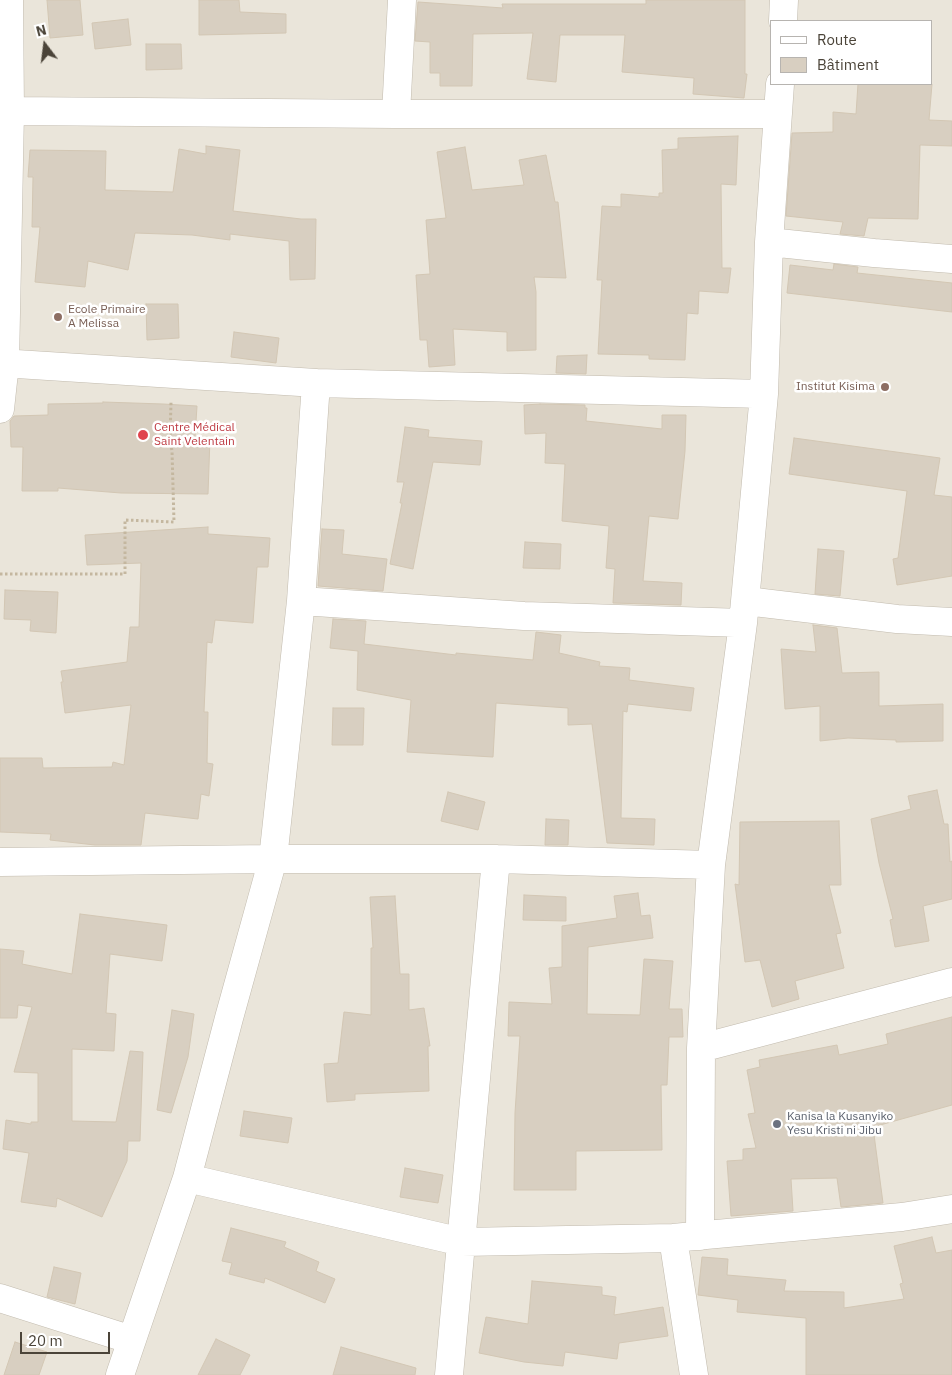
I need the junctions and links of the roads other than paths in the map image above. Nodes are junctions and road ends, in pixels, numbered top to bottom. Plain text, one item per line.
1 (9, 0) edge
2 (402, 0) edge
3 (784, 0) edge
4 (783, 20) edge
5 (780, 85) edge
6 (10, 111) junction
7 (396, 114) junction
8 (778, 114) junction
9 (770, 242) junction
10 (952, 259) edge
11 (2, 363) edge
12 (316, 383) junction
13 (764, 394) junction
14 (0, 409) edge
15 (302, 601) junction
16 (745, 612) junction
17 (952, 622) edge
18 (274, 859) junction
19 (496, 859) junction
20 (0, 862) edge
21 (711, 865) junction
22 (952, 982) edge
23 (701, 1048) junction
24 (187, 1178) junction
25 (952, 1209) edge
26 (700, 1236) junction
27 (673, 1238) junction
28 (462, 1242) junction
29 (0, 1298) edge
30 (132, 1340) junction
31 (120, 1375) edge
32 (449, 1375) edge
33 (694, 1375) edge

1 - 6 street
2 - 7 street
3 - 4 street
5 - 8 street
6 - 7 street
6 - 11 street
7 - 8 street
8 - 9 street
9 - 10 street
9 - 13 street
11 - 12 street
11 - 14 street
12 - 13 street
12 - 15 street
13 - 16 street
15 - 16 street
15 - 18 street
16 - 17 street
16 - 21 street
18 - 19 street
18 - 20 street
18 - 24 street
19 - 21 street
19 - 28 street
21 - 23 street
22 - 23 street
23 - 26 street
24 - 28 street
24 - 30 street
25 - 26 street
26 - 27 street
27 - 28 street
27 - 33 street
28 - 32 street
29 - 30 street
30 - 31 street

